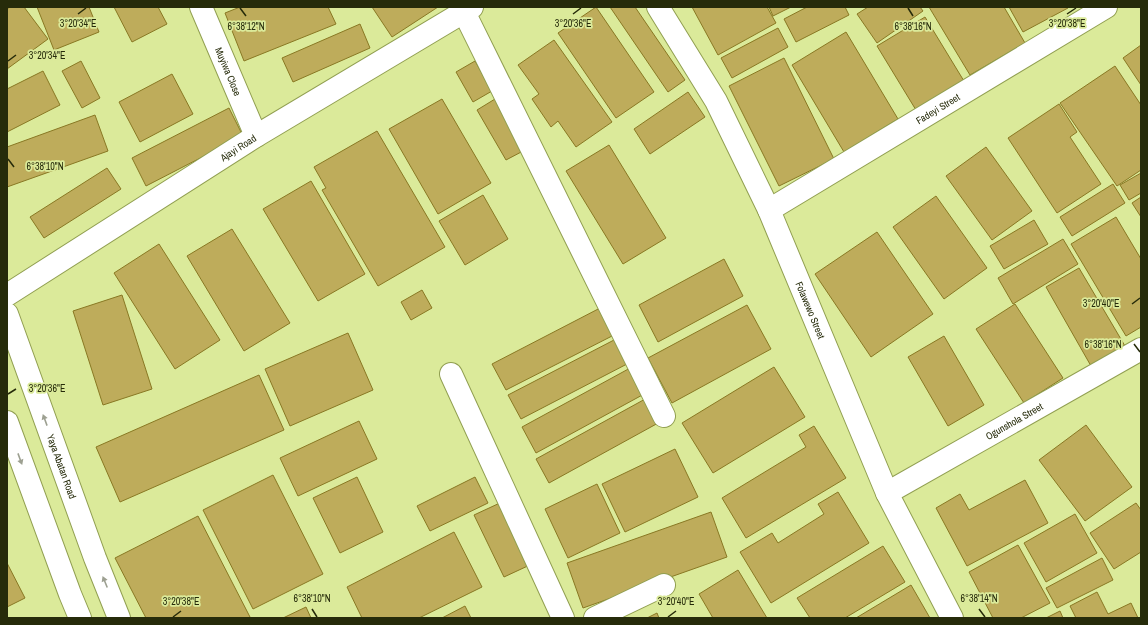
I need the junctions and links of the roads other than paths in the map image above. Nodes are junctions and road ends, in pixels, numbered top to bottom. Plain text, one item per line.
1 (202, 7) edge
2 (658, 7) edge
3 (1106, 7) edge
4 (468, 10) edge
5 (256, 136) junction
6 (769, 210) junction
7 (7, 295) edge
8 (7, 314) edge
9 (1141, 349) edge
10 (451, 374) dead end
11 (664, 416) dead end
12 (7, 422) edge
13 (887, 493) junction
14 (664, 585) dead end
15 (80, 618) edge
16 (119, 618) edge
17 (563, 618) edge
18 (595, 618) edge
19 (952, 618) edge

1 - 5 street, Muyiwa Close
2 - 6 street, Folawewo Street
3 - 6 street, Fadeyi Street
4 - 5 street, Ajayi Road
4 - 11 street
5 - 7 street, Ajayi Road
6 - 13 street, Folawewo Street
16 -> 8 street, Yaya Abatan Road
9 - 13 street, Ogunshola Street
10 - 17 street
12 -> 15 street
13 - 19 street, Folawewo Street
14 - 18 street

